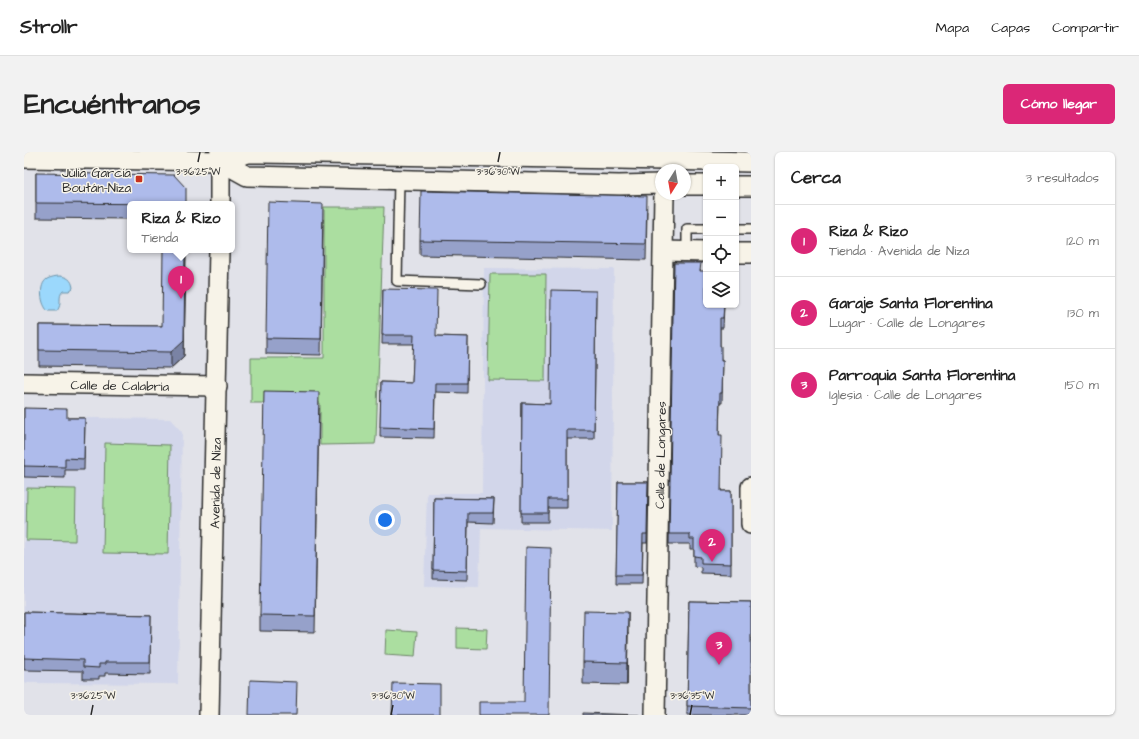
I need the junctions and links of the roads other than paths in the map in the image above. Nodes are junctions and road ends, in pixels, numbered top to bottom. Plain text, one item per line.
1 (400, 155) junction
2 (568, 155) edge
3 (220, 157) edge
4 (24, 158) edge
5 (672, 161) edge
6 (738, 161) edge
7 (399, 179) junction
8 (655, 184) edge
9 (691, 185) edge
10 (703, 185) edge
11 (739, 186) edge
12 (751, 186) edge
13 (664, 200) edge
14 (220, 201) edge
15 (703, 229) edge
16 (739, 229) edge
17 (751, 229) edge
18 (664, 251) junction
19 (687, 252) junction
20 (703, 252) edge
21 (219, 253) edge
22 (739, 253) edge
23 (751, 254) edge
24 (480, 284) dead end
25 (24, 383) edge
26 (217, 386) junction
27 (751, 487) edge
28 (751, 524) edge
29 (209, 715) edge
30 (655, 715) edge

1 - 2 street
1 - 3 street
1 - 7 street
2 - 5 street
3 - 4 street
3 - 7 street
3 - 14 street
5 - 6 street
7 - 8 street
7 - 24 lane
9 - 10 street
11 - 12 street
13 - 18 street, Calle de Longares
15 - 19 lane
16 - 17 lane
18 - 19 street
18 - 30 street, Calle de Longares
19 - 20 street
21 - 26 street, Avenida de Niza
22 - 23 street
25 - 26 street, Calle de Calabria
26 - 29 street, Avenida de Niza
27 - 28 street

